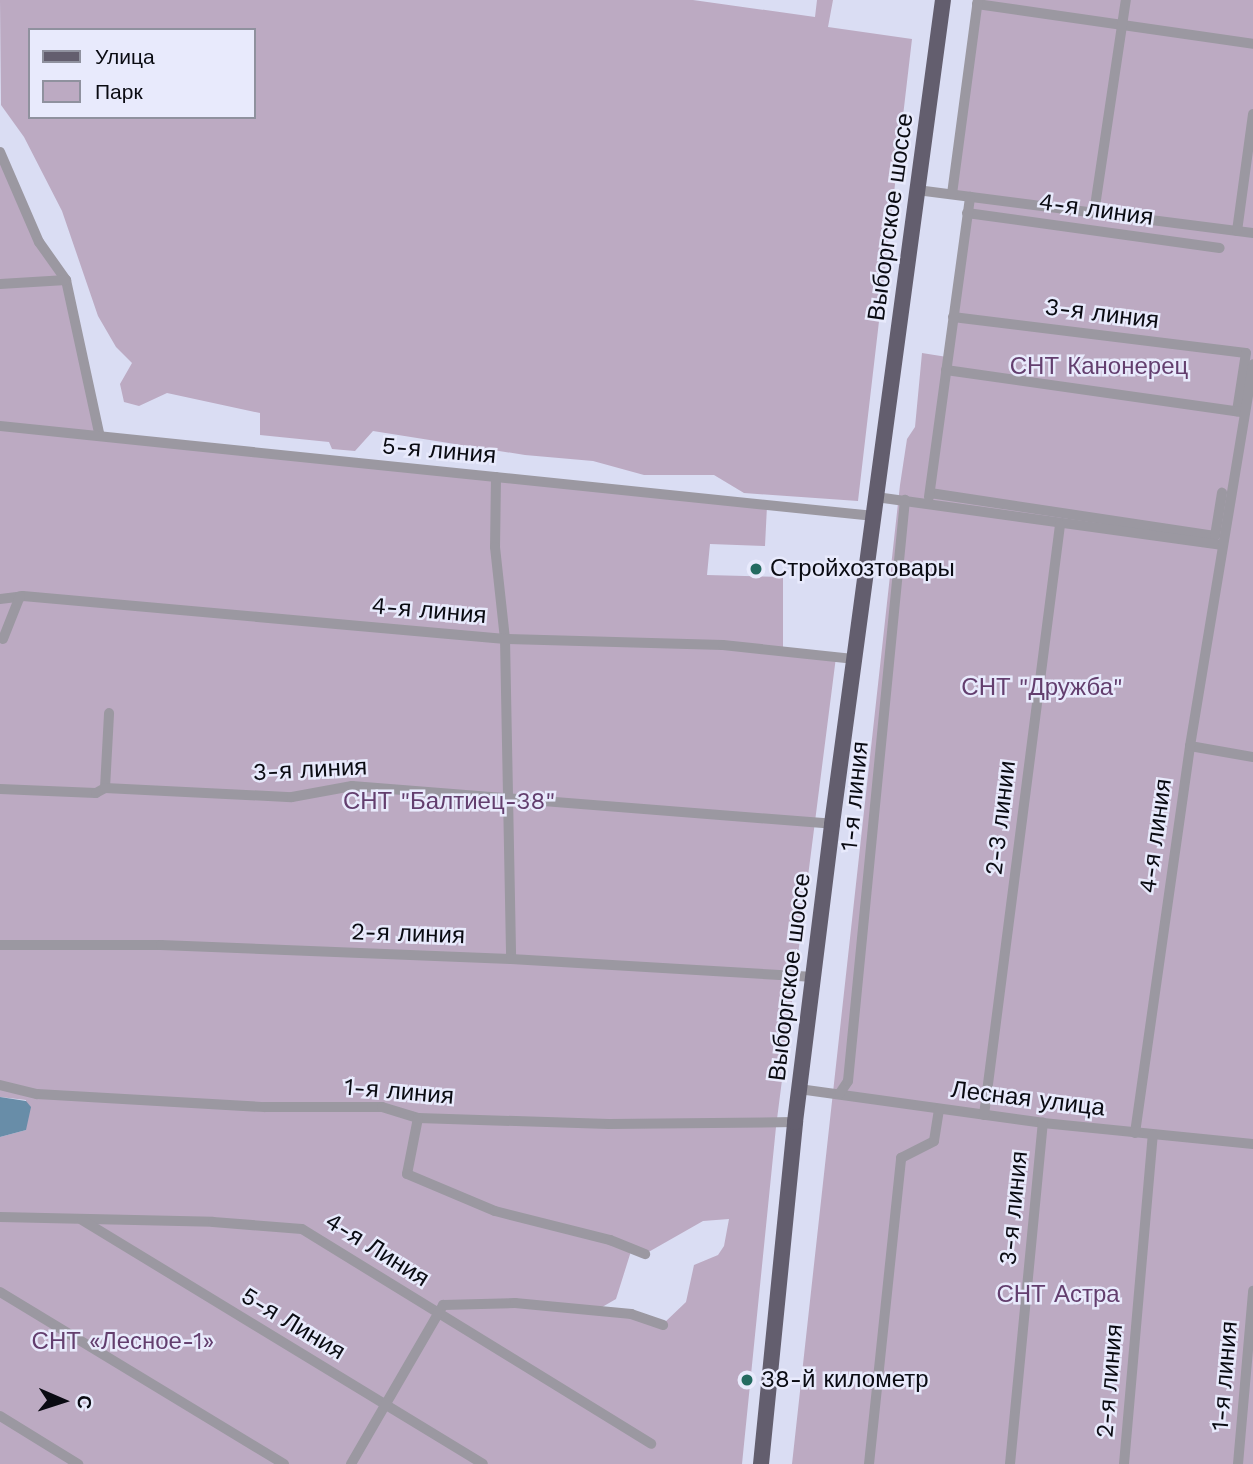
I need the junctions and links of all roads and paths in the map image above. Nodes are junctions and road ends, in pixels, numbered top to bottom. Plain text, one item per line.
1 (943, 0) edge
2 (1126, 0) edge
3 (977, 2) edge
4 (1123, 26) junction
5 (1253, 44) edge
6 (1253, 114) edge
7 (0, 152) edge
8 (918, 190) junction
9 (953, 194) junction
10 (970, 197) junction
11 (967, 213) junction
12 (1094, 213) junction
13 (1237, 231) junction
14 (1253, 233) edge
15 (1220, 248) dead end
16 (66, 280) junction
17 (0, 284) edge
18 (953, 317) junction
19 (1253, 364) edge
20 (946, 370) junction
21 (1242, 412) junction
22 (0, 426) edge
23 (99, 433) junction
24 (496, 477) junction
25 (1222, 494) dead end
26 (877, 497) junction
27 (929, 498) junction
28 (905, 500) junction
29 (873, 516) junction
30 (1060, 525) junction
31 (1223, 545) junction
32 (20, 596) junction
33 (0, 599) edge
34 (3, 639) dead end
35 (505, 639) junction
36 (855, 659) junction
37 (109, 713) dead end
38 (1190, 746) junction
39 (1253, 757) edge
40 (105, 788) junction
41 (0, 789) edge
42 (507, 797) junction
43 (832, 824) junction
44 (0, 944) edge
45 (510, 959) junction
46 (814, 977) junction
47 (0, 1085) edge
48 (799, 1089) junction
49 (840, 1093) junction
50 (939, 1109) junction
51 (984, 1115) junction
52 (418, 1118) junction
53 (795, 1122) junction
54 (1043, 1124) junction
55 (1136, 1133) junction
56 (1153, 1135) junction
57 (1253, 1144) edge
58 (0, 1217) edge
59 (81, 1219) junction
60 (645, 1254) dead end
61 (1253, 1291) edge
62 (0, 1292) edge
63 (439, 1313) junction
64 (663, 1325) dead end
65 (385, 1404) junction
66 (0, 1416) edge
67 (651, 1444) dead end
68 (78, 1464) edge
69 (284, 1464) edge
70 (351, 1464) edge
71 (483, 1464) edge
72 (761, 1464) edge
73 (869, 1464) edge
74 (1010, 1464) edge
75 (1124, 1464) edge
76 (1238, 1464) edge

1 - 8 main road, Выборгское шоссе
2 - 4 street
3 - 4 street
3 - 9 street
4 - 5 street
4 - 12 street
6 - 13 street
7 - 16 street
8 - 9 street
8 - 26 main road, Выборгское шоссе
9 - 10 street
10 - 11 street
10 - 12 street
11 - 15 street, 4-я линия
11 - 18 street
12 - 13 street
13 - 14 street
16 - 17 street
16 - 23 street
18 - 20 street
18 - 21 street, 3-я линия
19 - 21 street
20 - 21 street
20 - 27 street
21 - 31 street, 4-я линия
22 - 23 street, 5-я линия
23 - 24 street, 5-я линия
24 - 29 street, 5-я линия
24 - 35 street
25 - 27 street
26 - 28 street
26 - 29 main road, Выборгское шоссе
27 - 28 street
27 - 30 street
28 - 49 street, 1-я линия
29 - 36 main road, Выборгское шоссе
30 - 31 street
30 - 51 street, 2-3 линии
31 - 38 street, 4-я линия
32 - 33 street, 4-я линия
32 - 34 street
32 - 35 street, 4-я линия
35 - 36 street, 4-я линия
35 - 42 street
36 - 43 main road, Выборгское шоссе
37 - 40 street
38 - 39 street
38 - 55 street, 4-я линия
40 - 41 street, 3-я линия
40 - 42 street, 3-я линия
42 - 43 street, 3-я линия
42 - 45 street
43 - 46 main road, Выборгское шоссе
44 - 45 street, 2-я линия
45 - 46 street, 2-я линия
46 - 48 main road, Выборгское шоссе
47 - 52 street, 1-я линия
48 - 49 street, Лесная улица
48 - 53 main road, Выборгское шоссе
49 - 50 street, Лесная улица
50 - 51 street, Лесная улица
50 - 73 street
51 - 54 street, Лесная улица
52 - 53 street, 1-я линия
52 - 60 street
53 - 72 main road, Выборгское шоссе
54 - 55 street, Лесная улица
54 - 74 street, 3-я линия
55 - 56 street, Лесная улица
56 - 57 street, Лесная улица
56 - 75 street, 2-я линия
58 - 59 street, 4-я Линия
59 - 63 street, 4-я Линия
59 - 65 street, 5-я Линия
61 - 76 street, 1-я линия
62 - 69 street
63 - 64 street
63 - 65 street
63 - 67 street, 4-я Линия
65 - 70 street
65 - 71 street, 5-я Линия
66 - 68 street

